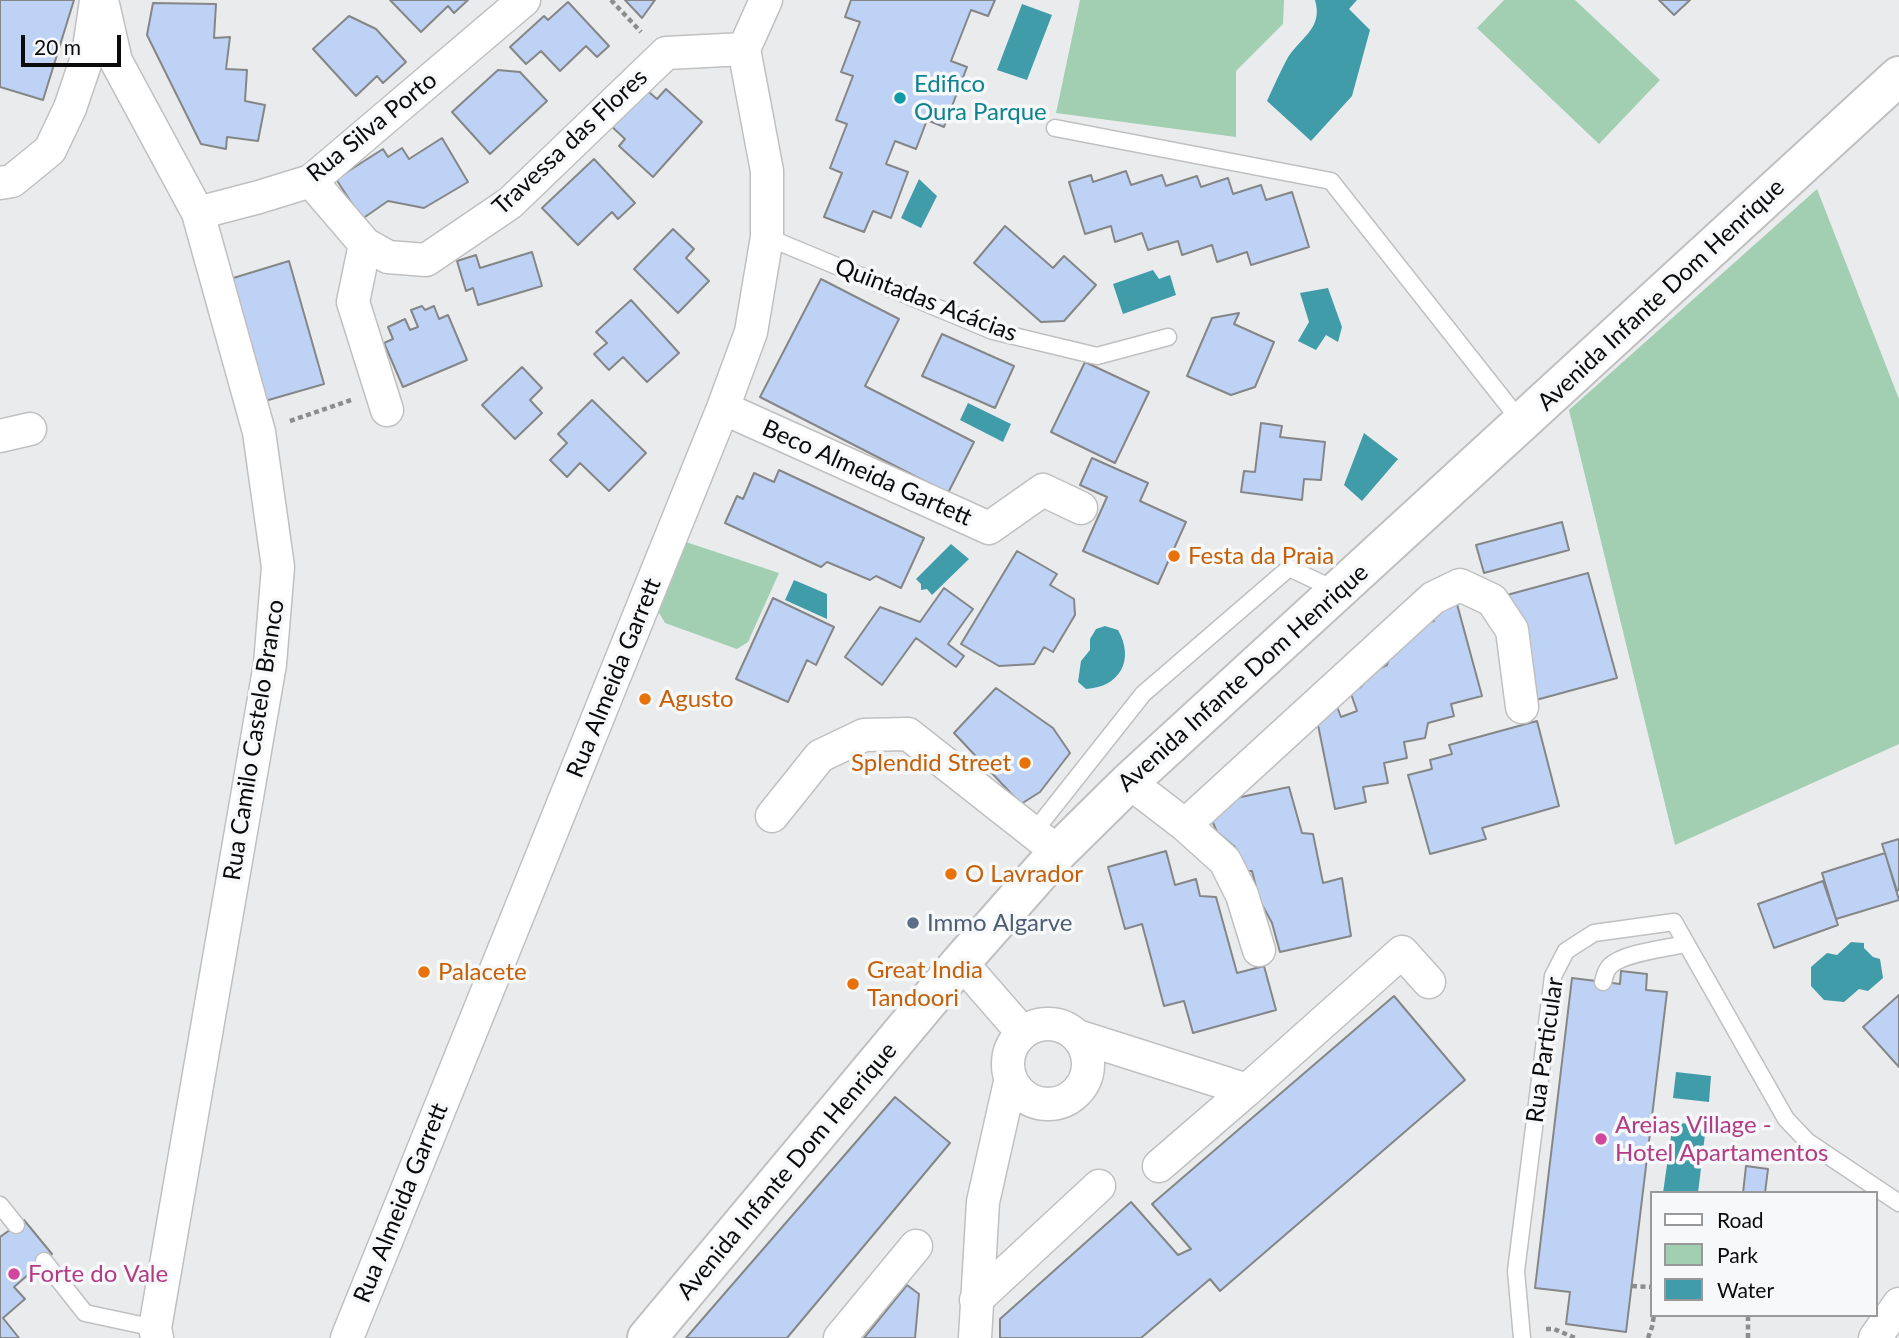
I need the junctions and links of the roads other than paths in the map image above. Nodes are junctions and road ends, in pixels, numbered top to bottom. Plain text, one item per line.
1 (99, 0) edge
2 (524, 0) edge
3 (766, 0) edge
4 (744, 49) junction
5 (1899, 76) edge
6 (132, 92) junction
7 (70, 108) junction
8 (1055, 128) dead end
9 (311, 181) junction
10 (0, 183) edge
11 (198, 213) junction
12 (767, 237) junction
13 (365, 244) junction
14 (1168, 337) dead end
15 (383, 400) road end
16 (723, 408) junction
17 (1522, 423) junction
18 (1082, 508) dead end
19 (1338, 592) junction
20 (1522, 707) dead end
21 (1129, 782) junction
22 (772, 816) dead end
23 (1185, 825) junction
24 (1045, 842) junction
25 (1686, 944) junction
26 (1259, 950) dead end
27 (961, 962) junction
28 (1429, 982) dead end
29 (1604, 982) dead end
30 (1022, 1032) junction
31 (1077, 1036) junction
32 (1010, 1082) junction
33 (1247, 1090) junction
34 (1159, 1166) dead end
35 (1098, 1186) dead end
36 (1899, 1203) edge
37 (0, 1205) edge
38 (16, 1225) dead end
39 (916, 1246) dead end
40 (44, 1261) dead end
41 (976, 1300) junction
42 (1899, 1304) edge
43 (156, 1333) edge
44 (347, 1338) edge
45 (648, 1338) edge
46 (840, 1338) edge
47 (975, 1338) edge
48 (1522, 1338) edge
49 (1875, 1338) edge

1 - 6 street, Rua Camilo Castelo Branco
1 - 7 street
2 - 9 street, Rua Silva Porto
3 - 4 street
4 - 12 street, Rua Almeida Garrett
4 - 13 street, Travessa das Flores
5 - 17 street, Avenida Infante Dom Henrique
6 - 7 street
6 - 11 street, Rua Camilo Castelo Branco
7 - 10 street
8 - 17 lane
9 - 11 street, Rua Silva Porto
9 - 13 street, Travessa das Flores
11 - 43 street, Rua Camilo Castelo Branco
12 - 14 lane, Quintadas Acácias
12 - 16 street, Rua Almeida Garrett
13 - 15 street
16 - 18 street, Beco Almeida Gartett
16 - 44 street, Rua Almeida Garrett
17 - 19 street, Avenida Infante Dom Henrique
19 - 21 street, Avenida Infante Dom Henrique
19 - 24 lane
20 - 23 street
21 - 23 street
21 - 24 street, Avenida Infante Dom Henrique
22 - 24 street
23 - 26 street
24 - 27 street, Avenida Infante Dom Henrique
25 - 29 lane
25 - 36 lane, Rua Particular
25 - 48 lane, Rua Particular
27 - 30 street
27 - 45 street, Avenida Infante Dom Henrique
28 - 33 street
30 - 31 street
30 - 32 street
31 - 32 street
31 - 33 street
32 - 41 street
33 - 34 street
35 - 41 street
37 - 38 lane
39 - 46 street
40 - 43 lane
41 - 47 street
42 - 49 street

